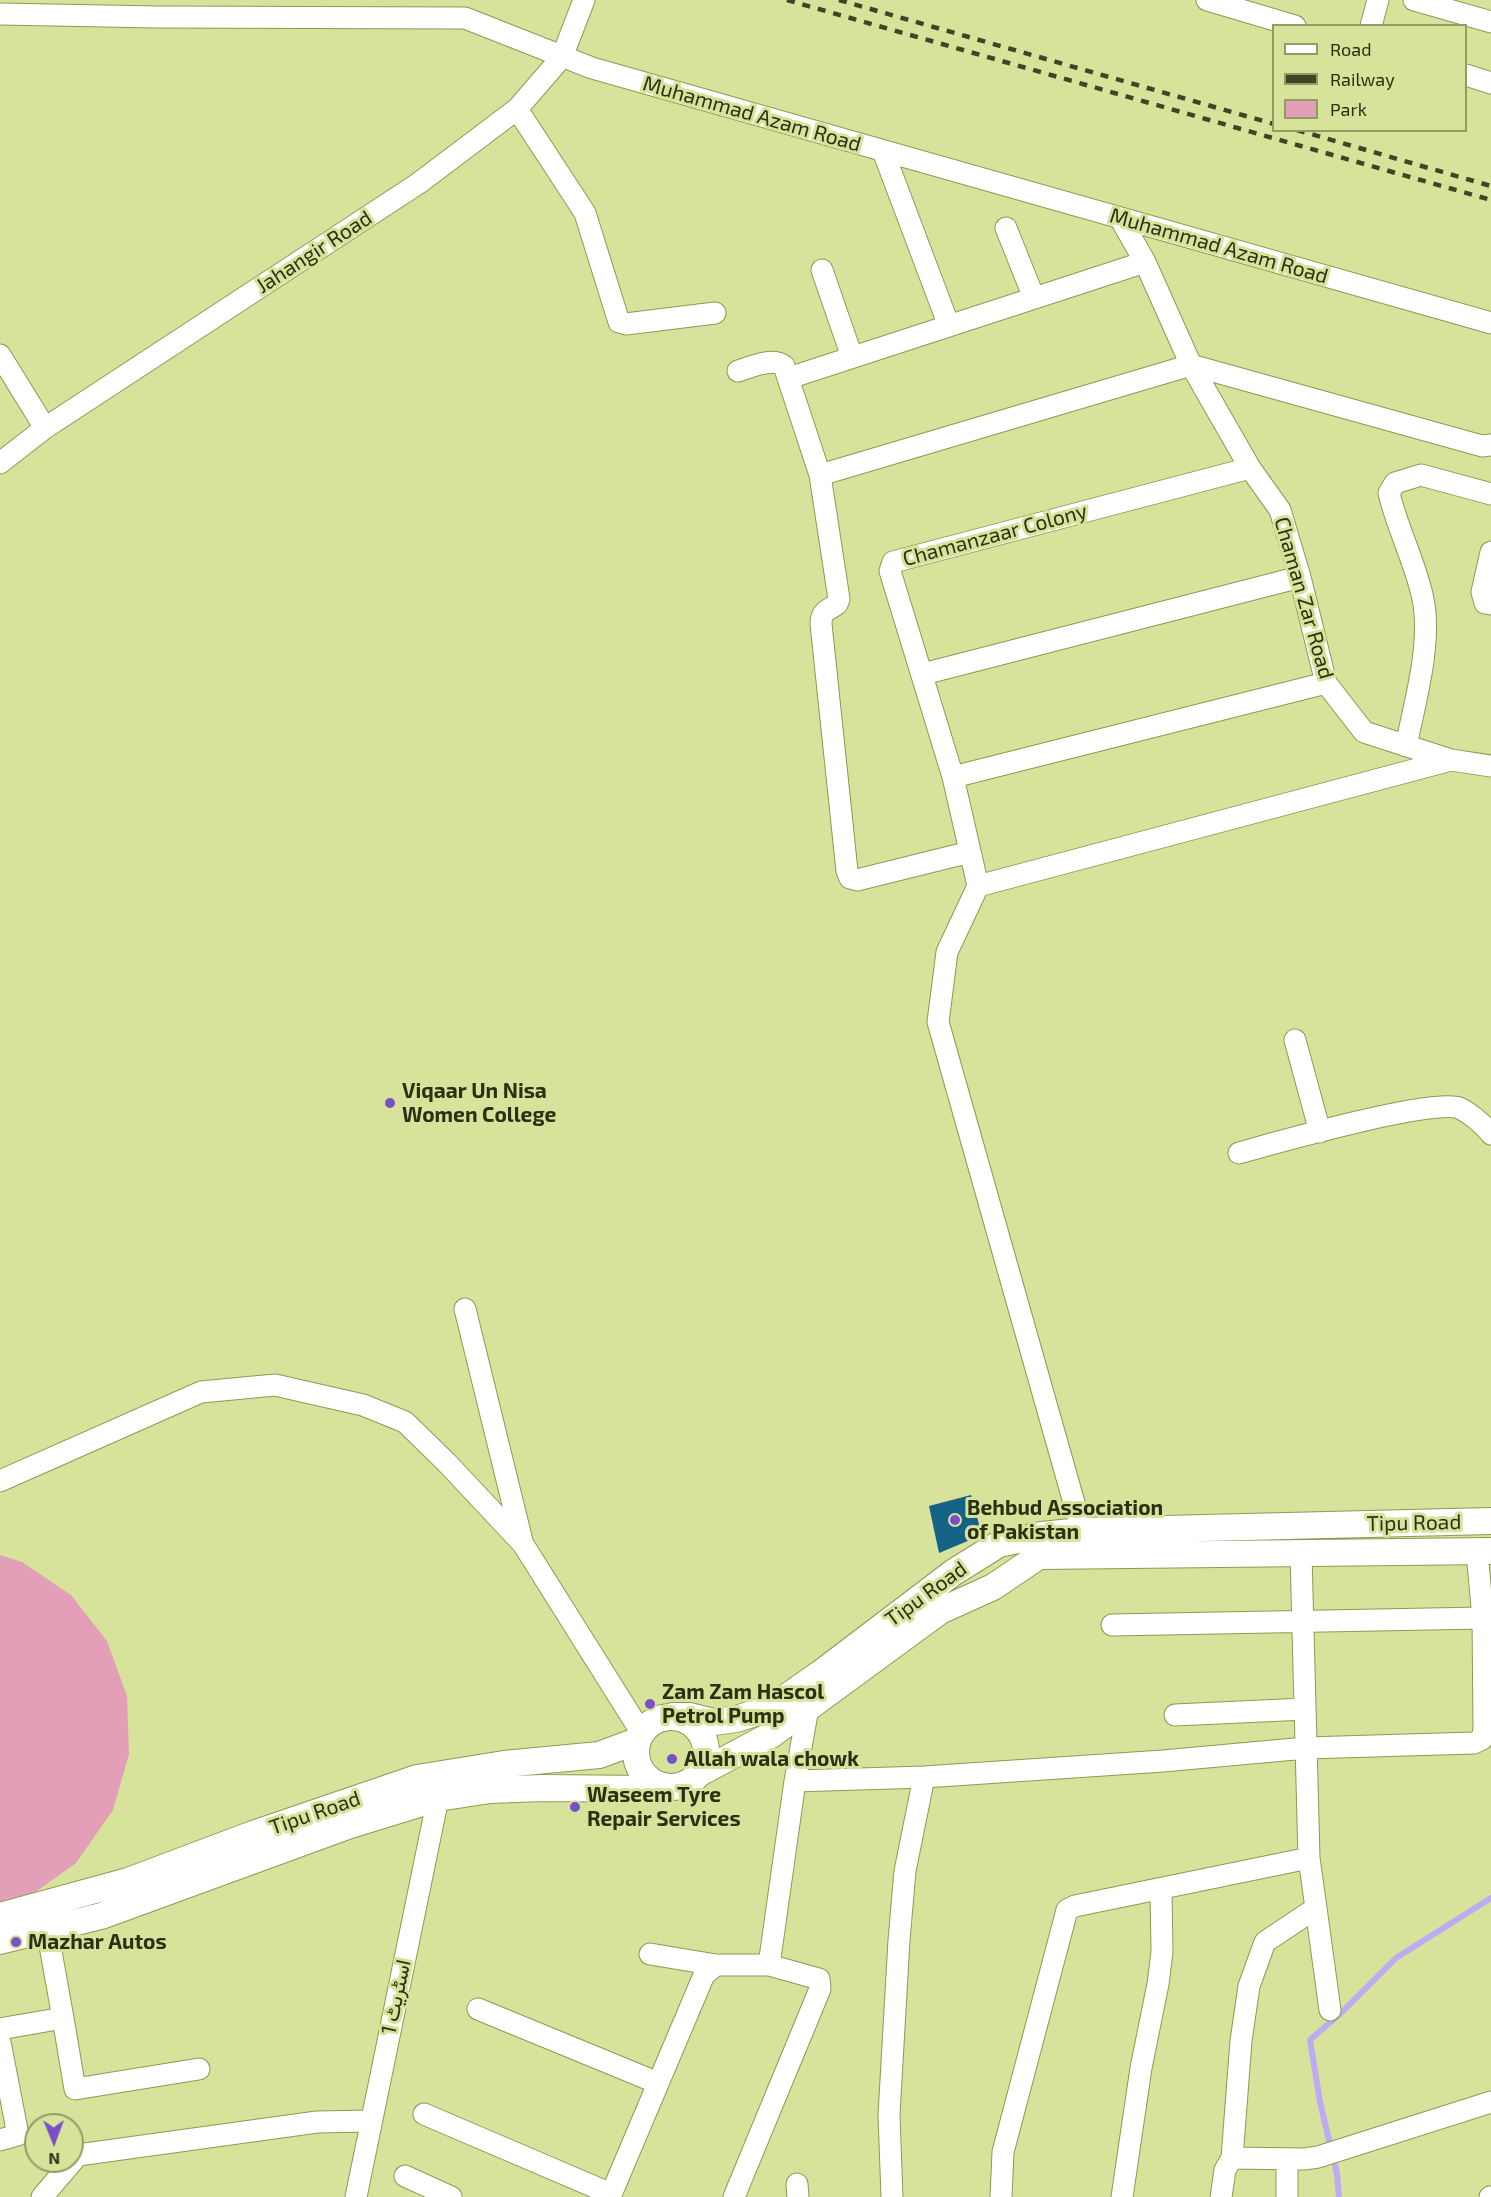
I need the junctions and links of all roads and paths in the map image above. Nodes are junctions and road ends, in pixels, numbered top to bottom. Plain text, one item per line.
1 (584, 0) edge
2 (1208, 0) edge
3 (1378, 0) edge
4 (1414, 0) edge
5 (0, 14) edge
6 (1491, 22) edge
7 (1288, 24) edge
8 (1372, 24) edge
9 (562, 57) junction
10 (1467, 75) edge
11 (1491, 82) edge
12 (517, 108) junction
13 (883, 151) junction
14 (1120, 218) junction
15 (1006, 228) dead end
16 (1145, 262) junction
17 (822, 270) dead end
18 (1034, 298) junction
19 (715, 312) dead end
20 (1491, 323) edge
21 (950, 326) junction
22 (0, 355) edge
23 (852, 357) junction
24 (1191, 365) junction
25 (738, 370) dead end
26 (789, 378) junction
27 (45, 428) junction
28 (1491, 445) edge
29 (0, 463) edge
30 (1250, 468) junction
31 (820, 475) junction
32 (1491, 494) edge
33 (1491, 552) edge
34 (1300, 577) junction
35 (1491, 604) edge
36 (923, 674) junction
37 (1326, 683) junction
38 (1406, 746) junction
39 (1451, 760) junction
40 (1491, 766) edge
41 (953, 777) junction
42 (970, 852) junction
43 (978, 886) junction
44 (1295, 1040) dead end
45 (1320, 1132) junction
46 (1491, 1134) edge
47 (1239, 1153) dead end
48 (465, 1309) dead end
49 (0, 1481) edge
50 (1491, 1521) edge
51 (1082, 1531) junction
52 (523, 1544) junction
53 (1484, 1551) edge
54 (1301, 1554) junction
55 (1482, 1618) junction
56 (1303, 1622) junction
57 (1112, 1625) dead end
58 (808, 1708) junction
59 (1305, 1709) junction
60 (1174, 1715) dead end
61 (673, 1716) junction
62 (639, 1737) junction
63 (1306, 1748) junction
64 (696, 1775) junction
65 (924, 1777) junction
66 (795, 1781) junction
67 (671, 1787) junction
68 (438, 1798) junction
69 (1309, 1858) junction
70 (1161, 1890) junction
71 (1316, 1908) junction
72 (0, 1916) edge
73 (47, 1929) junction
74 (0, 1941) edge
75 (650, 1954) dead end
76 (716, 1965) junction
77 (769, 1965) junction
78 (478, 2009) dead end
79 (1330, 2010) dead end
80 (63, 2018) junction
81 (0, 2029) edge
82 (0, 2042) edge
83 (199, 2068) dead end
84 (658, 2083) junction
85 (1491, 2102) edge
86 (424, 2114) dead end
87 (370, 2121) junction
88 (0, 2140) edge
89 (1232, 2158) junction
90 (1287, 2159) junction
91 (405, 2176) dead end
92 (611, 2196) edge
93 (42, 2197) edge
94 (356, 2197) edge
95 (451, 2197) edge
96 (734, 2197) edge
97 (892, 2197) edge
98 (1001, 2197) edge
99 (1122, 2197) edge
100 (1221, 2197) edge
101 (1287, 2197) edge

1 - 9 street, Jahangir Road
2 - 7 street
3 - 8 street
4 - 6 street
5 - 9 street, Muhammad Azam Road
9 - 12 street, Jahangir Road
9 - 13 street, Muhammad Azam Road
10 - 11 street
12 - 19 street
12 - 27 street, Jahangir Road
13 - 14 street, Muhammad Azam Road
13 - 21 street
14 - 16 street, Chaman Zar Road
14 - 20 street, Muhammad Azam Road
15 - 18 street
16 - 18 street
16 - 24 street, Chaman Zar Road
17 - 23 street
18 - 21 street
21 - 23 street
22 - 27 street
23 - 26 street
24 - 28 street
24 - 30 street, Chaman Zar Road
24 - 31 street
25 - 26 street
26 - 31 street
27 - 29 street, Jahangir Road
30 - 34 street, Chaman Zar Road
30 - 36 street, Chamanzaar Colony
31 - 42 street
32 - 38 street
33 - 35 street
34 - 36 street
34 - 37 street, Chaman Zar Road
36 - 41 street, Chamanzaar Colony
37 - 38 street, Chaman Zar Road
37 - 41 street
38 - 39 street, Chaman Zar Road
39 - 40 street, Chaman Zar Road
39 - 43 street
41 - 42 street, Chamanzaar Colony
42 - 43 street, Chamanzaar Colony
43 - 51 street
44 - 45 street
45 - 46 street
45 - 47 street
48 - 52 street
49 - 52 street
50 - 51 main road, Tipu Road
51 - 61 main road, Tipu Road
52 - 62 street
53 - 54 main road
53 - 55 street
54 - 56 street
54 - 58 main road
55 - 56 street
55 - 63 street
56 - 57 street
56 - 59 street
58 - 64 main road
58 - 66 street
59 - 60 street
59 - 63 street
61 - 62 main road
61 - 64 main road
62 - 67 main road
62 - 72 main road, Tipu Road
63 - 65 street
63 - 69 street
64 - 67 main road
65 - 66 street
65 - 97 street
66 - 77 street
67 - 68 main road
68 - 73 main road
68 - 87 street, اسٹریٹ 1
69 - 70 street
69 - 71 street
70 - 98 street
70 - 99 street
71 - 79 street
71 - 89 street
73 - 74 main road
73 - 80 street
75 - 76 street
76 - 77 street
76 - 84 street
77 - 96 street
78 - 84 street
80 - 81 street
80 - 83 street
82 - 88 street
84 - 92 street
85 - 90 street
86 - 92 street
87 - 93 street
87 - 94 street, اسٹریٹ 1
89 - 90 street
89 - 100 street
90 - 101 street
91 - 95 street

